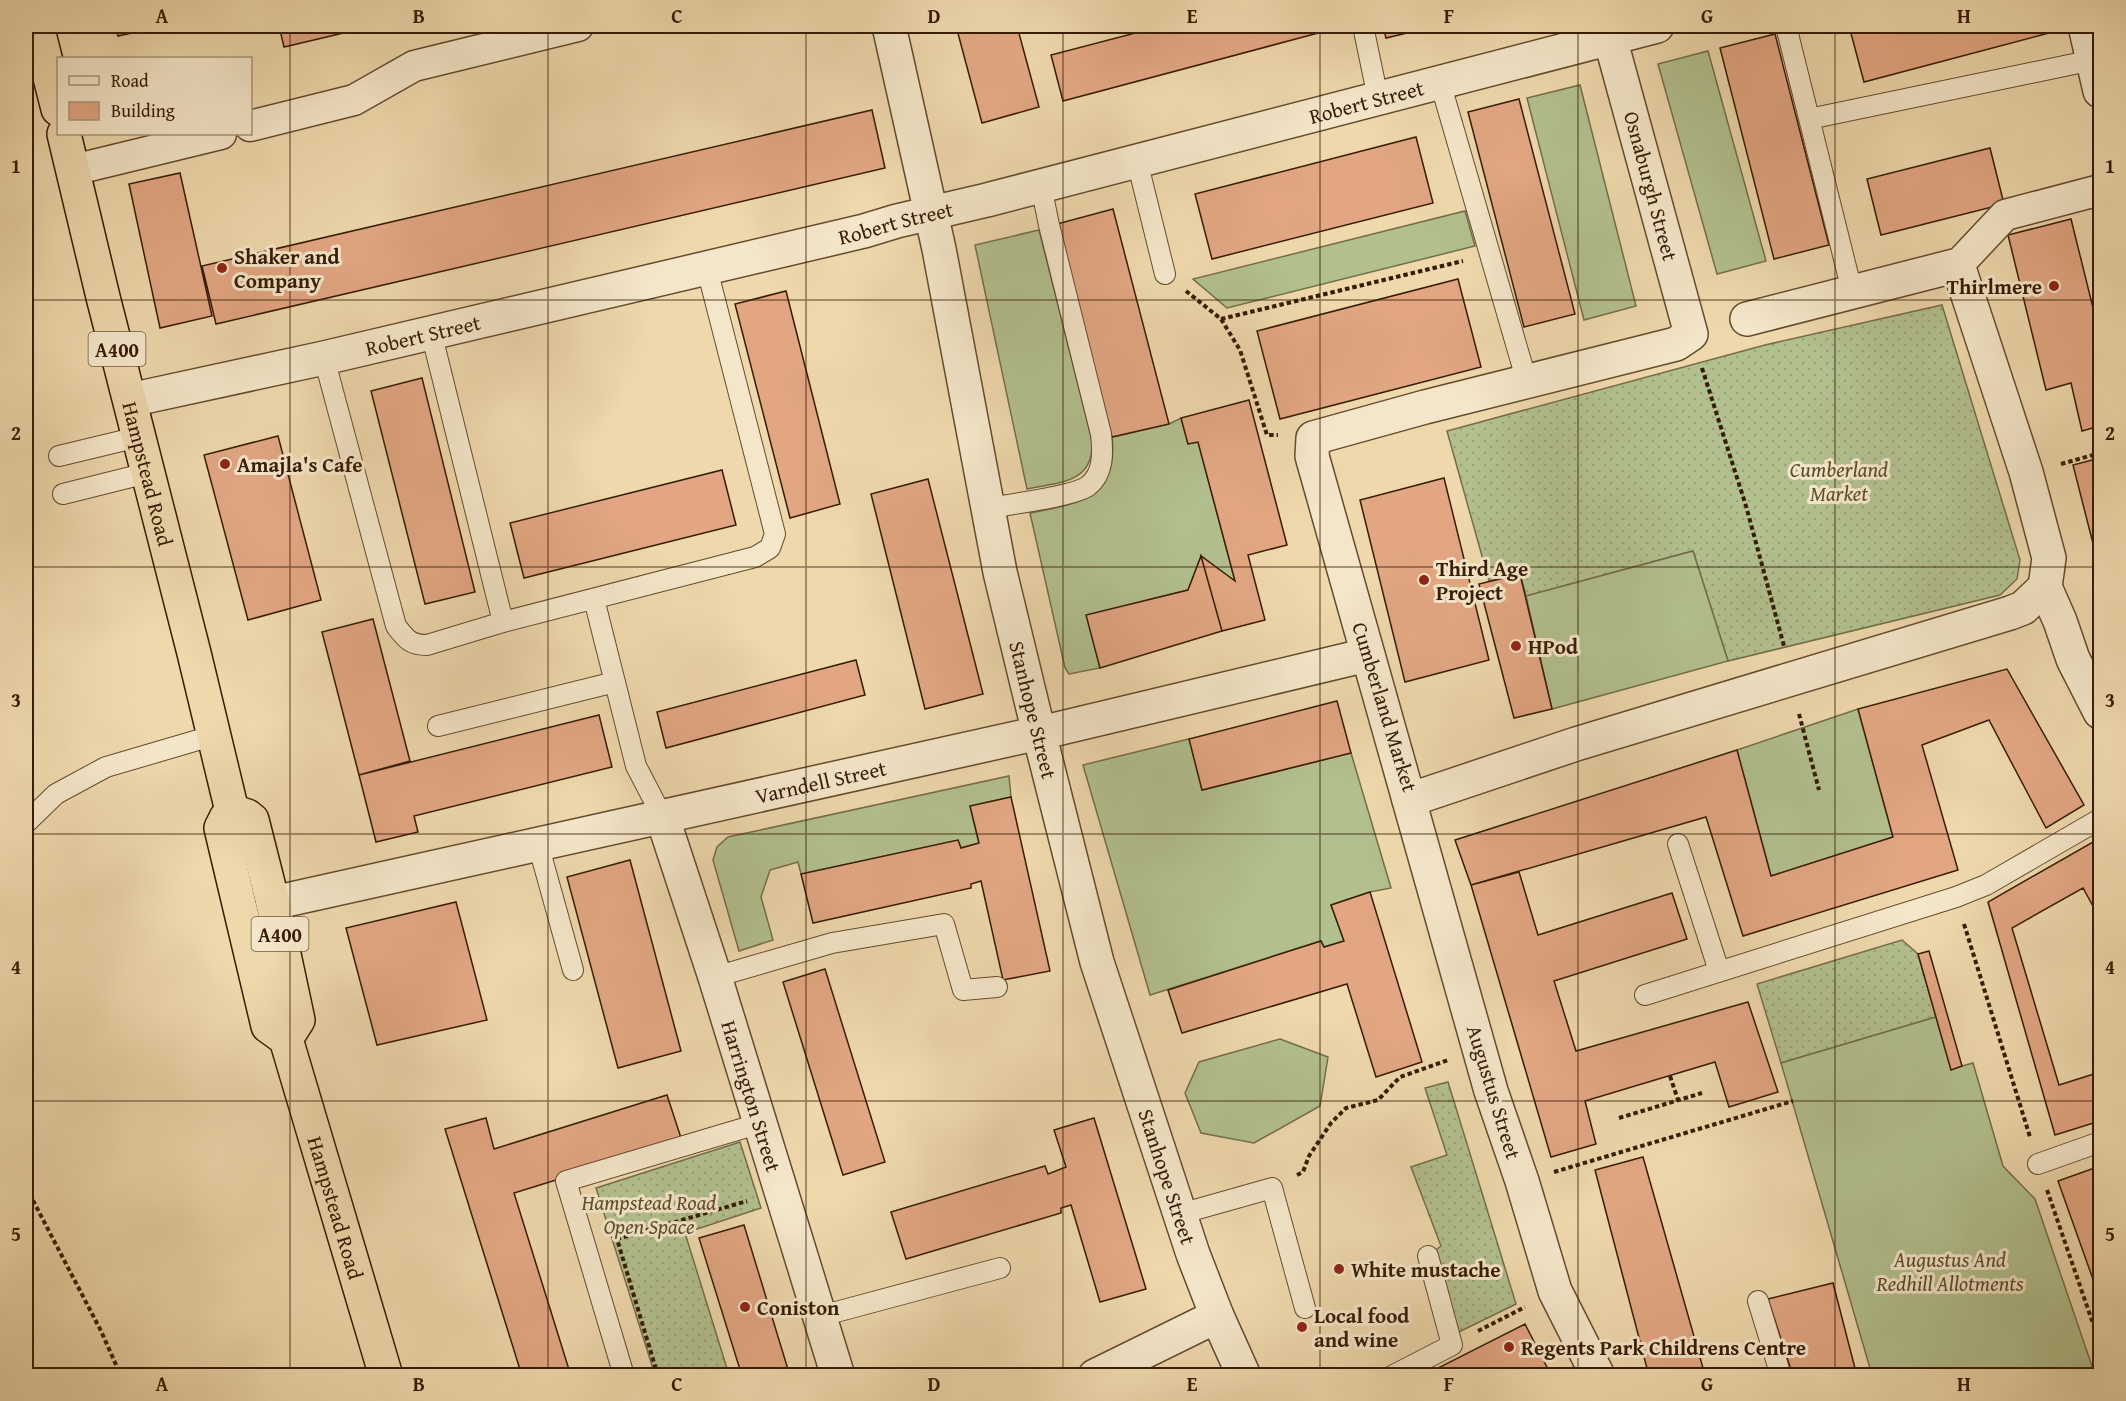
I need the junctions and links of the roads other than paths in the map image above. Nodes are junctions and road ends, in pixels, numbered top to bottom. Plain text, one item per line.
1 (37, 26) edge
2 (579, 26) edge
3 (890, 26) edge
4 (1363, 26) edge
5 (1657, 26) edge
6 (1786, 26) edge
7 (2085, 26) edge
8 (1600, 35) edge
9 (2092, 60) junction
10 (1440, 82) junction
11 (2100, 91) edge
12 (1378, 98) junction
13 (57, 105) edge
14 (1809, 119) junction
15 (252, 126) edge
16 (64, 135) edge
17 (217, 135) edge
18 (1137, 161) junction
19 (73, 170) junction
20 (1041, 186) junction
21 (2100, 190) edge
22 (931, 214) junction
23 (1958, 265) junction
24 (707, 269) junction
25 (1165, 274) road end
26 (1852, 291) junction
27 (1747, 319) dead end
28 (431, 332) junction
29 (324, 358) junction
30 (1527, 382) junction
31 (130, 400) junction
32 (138, 437) junction
33 (58, 456) dead end
34 (147, 473) junction
35 (63, 494) dead end
36 (988, 508) junction
37 (2045, 587) junction
38 (594, 599) junction
39 (503, 622) junction
40 (1367, 655) junction
41 (615, 682) junction
42 (2100, 712) edge
43 (438, 726) dead end
44 (1039, 733) junction
45 (214, 735) junction
46 (1409, 800) junction
47 (232, 811) junction
48 (662, 816) junction
49 (2100, 819) edge
50 (26, 823) edge
51 (538, 844) junction
52 (1678, 844) dead end
53 (273, 903) junction
54 (573, 970) dead end
55 (1719, 971) junction
56 (715, 977) junction
57 (997, 987) dead end
58 (1645, 995) dead end
59 (286, 1039) junction
60 (761, 1124) junction
61 (2100, 1142) edge
62 (2038, 1164) road end
63 (1180, 1214) junction
64 (1428, 1256) dead end
65 (1000, 1268) dead end
66 (1758, 1300) dead end
67 (1305, 1308) dead end
68 (821, 1316) junction
69 (1217, 1316) junction
70 (622, 1369) dead end
71 (1778, 1375) edge
72 (386, 1376) edge
73 (838, 1376) edge
74 (1095, 1376) edge
75 (1244, 1376) edge
76 (1392, 1376) edge
77 (1598, 1376) edge

1 - 13 highway
2 - 15 street
3 - 22 street, Stanhope Street
4 - 12 lane
5 - 8 street, Robert Street
6 - 14 lane
7 - 9 street
8 - 10 street, Robert Street
8 - 30 street, Osnaburgh Street
9 - 11 street
9 - 14 lane
10 - 12 street, Robert Street
10 - 30 lane
12 - 18 street, Robert Street
14 - 26 lane
16 - 19 highway, Hampstead Road / A400
17 - 19 street
18 - 20 street, Robert Street
18 - 25 lane
19 - 31 highway, Hampstead Road / A400
20 - 22 street, Robert Street
20 - 36 lane
21 - 23 street
22 - 24 street, Robert Street
22 - 36 street, Stanhope Street
23 - 26 street
23 - 37 street
24 - 28 street, Robert Street
24 - 38 lane
26 - 27 street
28 - 29 street, Robert Street
28 - 39 lane
29 - 31 street, Robert Street
29 - 39 lane
30 - 40 street, Cumberland Market
31 - 32 highway, Hampstead Road / A400
32 - 33 lane
32 - 34 highway, Hampstead Road / A400
34 - 35 lane
34 - 45 highway, Hampstead Road / A400
36 - 44 street, Stanhope Street
37 - 42 street
37 - 46 street, Cumberland Market
38 - 39 lane
38 - 41 lane
40 - 44 street, Varndell Street
40 - 46 street, Cumberland Market
41 - 43 lane
41 - 48 lane
44 - 48 street, Varndell Street
44 - 63 street, Stanhope Street
45 - 47 highway, Hampstead Road / A400
45 - 50 lane
46 - 77 street, Augustus Street
47 - 53 highway, A400
47 - 59 highway, Hampstead Road / A400
48 - 51 street, Varndell Street
48 - 56 street, Harrington Street
49 - 55 lane
51 - 53 street, Varndell Street
51 - 54 lane
52 - 55 lane
53 - 59 highway, A400
55 - 58 lane
56 - 57 lane
56 - 60 street, Harrington Street
59 - 72 highway, Hampstead Road / A400
60 - 68 street, Harrington Street
60 - 70 lane
61 - 62 lane
63 - 67 lane
63 - 69 street, Stanhope Street
64 - 76 lane
65 - 68 lane
66 - 71 lane
68 - 73 street, Harrington Street
69 - 74 street
69 - 75 street, Stanhope Street

